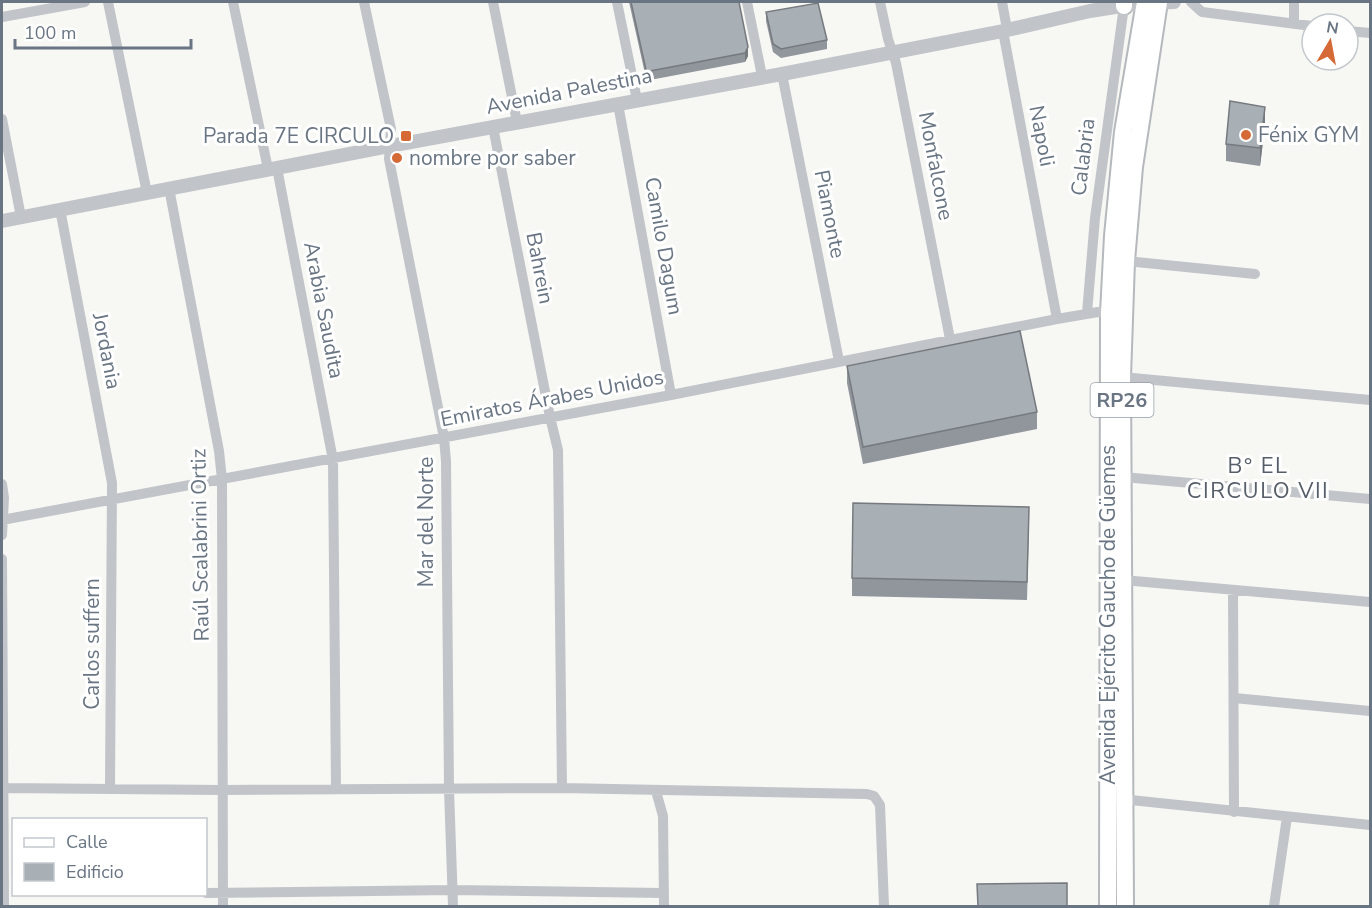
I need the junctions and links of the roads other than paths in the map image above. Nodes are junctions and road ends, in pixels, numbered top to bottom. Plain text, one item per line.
1 (85, 2) edge
2 (108, 2) edge
3 (233, 2) edge
4 (364, 2) edge
5 (493, 2) edge
6 (617, 2) edge
7 (747, 2) edge
8 (880, 2) edge
9 (1002, 2) edge
10 (1152, 2) edge
11 (1174, 2) edge
12 (1191, 2) edge
13 (1294, 2) edge
14 (1124, 4) edge
15 (2, 17) edge
16 (1294, 24) junction
17 (1300, 25) edge
18 (1005, 30) junction
19 (893, 51) junction
20 (782, 74) junction
21 (762, 76) junction
22 (637, 100) junction
23 (618, 104) junction
24 (2, 119) edge
25 (517, 122) junction
26 (493, 127) junction
27 (390, 146) junction
28 (273, 168) junction
29 (170, 188) junction
30 (147, 193) junction
31 (60, 210) junction
32 (21, 217) junction
33 (2, 221) edge
34 (1125, 261) junction
35 (1255, 274) dead end
36 (1087, 313) junction
37 (1109, 313) junction
38 (1056, 319) junction
39 (950, 339) junction
40 (839, 361) junction
41 (1122, 377) junction
42 (671, 396) junction
43 (1371, 400) edge
44 (550, 417) junction
45 (444, 438) junction
46 (333, 460) junction
47 (1123, 477) junction
48 (222, 479) junction
49 (2, 484) edge
50 (1371, 499) edge
51 (112, 500) junction
52 (2, 520) edge
53 (2, 536) edge
54 (2, 559) edge
55 (1123, 580) junction
56 (1233, 591) junction
57 (1371, 602) edge
58 (1234, 698) junction
59 (1371, 711) edge
60 (4, 788) junction
61 (562, 788) junction
62 (110, 789) junction
63 (336, 789) junction
64 (449, 789) junction
65 (222, 790) junction
66 (656, 791) junction
67 (1117, 799) junction
68 (1234, 812) junction
69 (1287, 817) junction
70 (1371, 825) edge
71 (452, 890) junction
72 (6, 892) edge
73 (207, 892) edge
74 (223, 893) junction
75 (663, 893) junction
76 (4, 906) edge
77 (223, 906) edge
78 (453, 906) edge
79 (664, 906) edge
80 (884, 906) edge
81 (1108, 906) edge
82 (1125, 906) edge
83 (1274, 906) edge

1 - 15 street
2 - 30 street
3 - 28 street, Arabia Saudita
4 - 27 street, Mar del Norte
5 - 25 street
6 - 22 street
7 - 21 street
8 - 19 street, Monfalcone
9 - 18 street, Napoli
10 - 11 street, Avenida Palestina
10 - 14 street, Avenida Palestina
10 - 34 main road, Avenida Ejército Gaucho de Güemes / RP26
10 - 37 main road, Avenida Ejército Gaucho de Güemes / RP26
12 - 16 street
13 - 16 street
14 - 18 street, Avenida Palestina
14 - 36 street, Calabria
16 - 17 street
18 - 19 street, Avenida Palestina
18 - 38 street, Napoli
19 - 20 street, Avenida Palestina
19 - 39 street, Monfalcone
20 - 21 street, Avenida Palestina
20 - 40 street, Piamonte
21 - 22 street, Avenida Palestina
22 - 23 street, Avenida Palestina
23 - 25 street, Avenida Palestina
23 - 42 street, Camilo Dagum
24 - 32 street
25 - 26 street, Avenida Palestina
26 - 27 street, Avenida Palestina
26 - 44 street, Bahrein
27 - 28 street, Avenida Palestina
27 - 45 street, Mar del Norte
28 - 29 street, Avenida Palestina
28 - 46 street, Arabia Saudita
29 - 30 street, Avenida Palestina
29 - 48 street, Raúl Scalabrini Ortiz
30 - 31 street, Avenida Palestina
31 - 32 street, Avenida Palestina
31 - 51 street, Jordania
32 - 33 street, Avenida Palestina
34 - 35 street
34 - 41 main road, Avenida Ejército Gaucho de Güemes / RP26
36 - 37 street, Emiratos Árabes Unidos
36 - 38 street, Emiratos Árabes Unidos
37 - 67 main road, Avenida Ejército Gaucho de Güemes / RP26
38 - 39 street, Emiratos Árabes Unidos
39 - 40 street, Emiratos Árabes Unidos
40 - 42 street, Emiratos Árabes Unidos
41 - 43 street
41 - 47 main road, Avenida Ejército Gaucho de Güemes / RP26
42 - 44 street, Emiratos Árabes Unidos
44 - 45 street, Emiratos Árabes Unidos
44 - 61 street, Bahrein
45 - 46 street, Emiratos Árabes Unidos
45 - 64 street, Mar del Norte
46 - 48 street, Emiratos Árabes Unidos
46 - 63 street, Arabia Saudita
47 - 50 street
47 - 55 main road, Avenida Ejército Gaucho de Güemes / RP26
48 - 51 street, Emiratos Árabes Unidos
48 - 65 street, Raúl Scalabrini Ortiz
49 - 52 street
51 - 52 street, Emiratos Árabes Unidos
51 - 62 street, Carlos suffern
52 - 53 street
54 - 60 street
55 - 56 street
55 - 67 main road, Avenida Ejército Gaucho de Güemes / RP26
56 - 57 street
56 - 58 street
58 - 59 street
58 - 68 street
60 - 62 street
60 - 72 street
61 - 64 street
61 - 66 street
62 - 65 street
63 - 64 street
63 - 65 street
64 - 71 street, Mar del Norte
65 - 74 street, Raúl Scalabrini Ortiz
66 - 75 street
66 - 80 street
67 - 68 street
67 - 81 main road, Avenida Ejército Gaucho de Güemes / RP26
67 - 82 main road, Avenida Ejército Gaucho de Güemes / RP26
68 - 69 street
69 - 70 street
69 - 83 street
71 - 74 street
71 - 75 street
71 - 78 street, Mar del Norte
72 - 76 street
73 - 74 street
74 - 77 street, Raúl Scalabrini Ortiz
75 - 79 street

